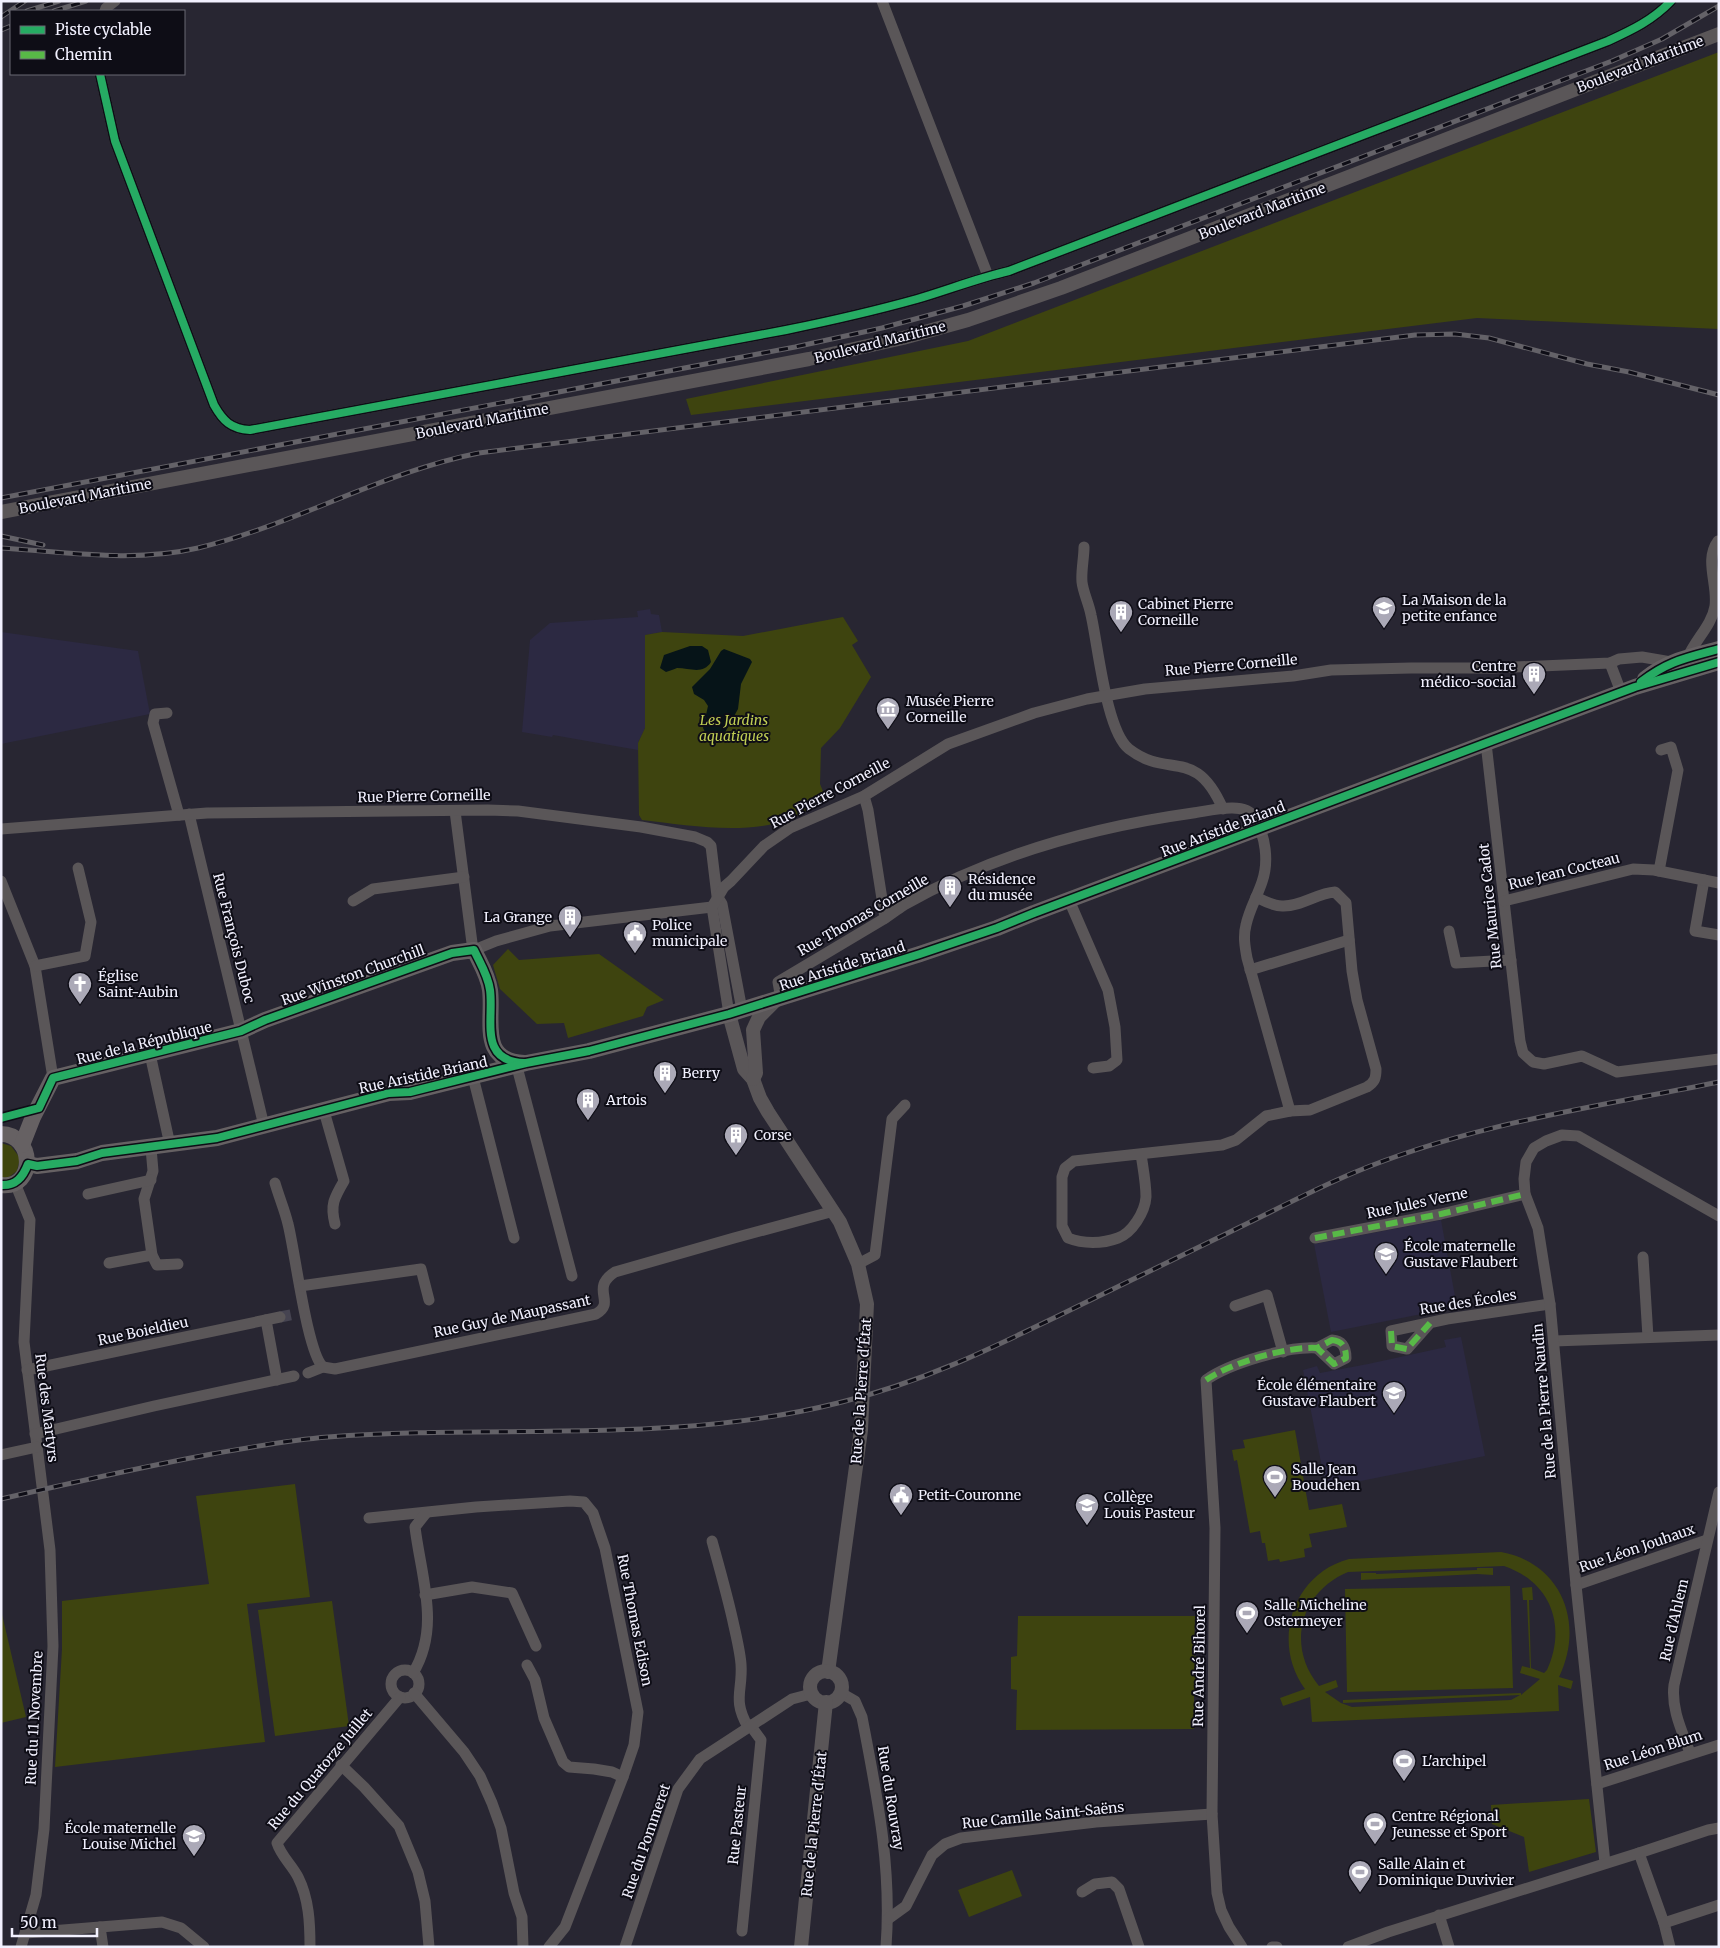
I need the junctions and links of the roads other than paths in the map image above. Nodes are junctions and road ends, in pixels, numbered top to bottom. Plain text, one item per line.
1 (115, 1) edge
2 (882, 1) edge
3 (1671, 1) edge
4 (105, 10) edge
5 (1719, 34) edge
6 (100, 75) edge
7 (988, 276) junction
8 (1, 512) edge
9 (1718, 541) edge
10 (1084, 548) dead end
11 (1705, 628) junction
12 (1716, 656) edge
13 (1688, 657) junction
14 (1671, 662) junction
15 (1610, 663) junction
16 (1628, 690) junction
17 (1107, 695) junction
18 (167, 712) dead end
19 (1486, 743) junction
20 (1661, 750) dead end
21 (864, 796) junction
22 (1223, 809) junction
23 (455, 811) junction
24 (184, 814) junction
25 (1, 829) edge
26 (1259, 829) junction
27 (78, 868) dead end
28 (1659, 872) junction
29 (464, 877) junction
30 (1704, 880) junction
31 (1, 882) edge
32 (1719, 883) edge
33 (1256, 897) junction
34 (1069, 900) junction
35 (353, 901) dead end
36 (1504, 901) junction
37 (714, 902) junction
38 (885, 918) junction
39 (1448, 931) dead end
40 (1719, 935) edge
41 (1349, 940) junction
42 (474, 950) junction
43 (1511, 960) junction
44 (35, 966) junction
45 (1250, 970) junction
46 (778, 1000) junction
47 (736, 1012) junction
48 (241, 1031) junction
49 (150, 1054) junction
50 (500, 1055) junction
51 (1719, 1059) edge
52 (522, 1065) junction
53 (1093, 1068) dead end
54 (754, 1076) junction
55 (473, 1077) junction
56 (53, 1078) junction
57 (905, 1105) dead end
58 (324, 1111) junction
59 (1290, 1111) junction
60 (33, 1117) junction
61 (264, 1126) junction
62 (4, 1134) edge
63 (170, 1145) junction
64 (22, 1146) junction
65 (151, 1148) junction
66 (1141, 1154) junction
67 (28, 1164) junction
68 (151, 1180) junction
69 (8, 1184) edge
70 (275, 1184) dead end
71 (88, 1194) dead end
72 (1525, 1194) junction
73 (834, 1211) junction
74 (1719, 1216) edge
75 (335, 1224) dead end
76 (514, 1238) dead end
77 (1315, 1238) dead end
78 (152, 1255) junction
79 (1643, 1257) dead end
80 (109, 1263) dead end
81 (178, 1264) dead end
82 (858, 1264) junction
83 (572, 1276) dead end
84 (300, 1286) junction
85 (429, 1300) dead end
86 (1550, 1304) junction
87 (1235, 1306) dead end
88 (280, 1317) tunnel mouth
89 (266, 1320) junction
90 (1430, 1323) junction
91 (1719, 1335) edge
92 (1648, 1338) junction
93 (1554, 1341) junction
94 (1317, 1348) dead end
95 (1283, 1352) junction
96 (323, 1367) junction
97 (27, 1370) junction
98 (308, 1373) dead end
99 (294, 1376) dead end
100 (277, 1380) junction
101 (35, 1434) junction
102 (37, 1447) junction
103 (1, 1455) edge
104 (43, 1489) joint
105 (1719, 1492) edge
106 (426, 1512) junction
107 (1716, 1513) edge
108 (369, 1518) dead end
109 (1707, 1540) junction
110 (712, 1541) dead end
111 (1576, 1584) junction
112 (425, 1595) junction
113 (536, 1646) dead end
114 (527, 1665) dead end
115 (828, 1672) junction
116 (413, 1673) junction
117 (414, 1693) junction
118 (841, 1693) junction
119 (811, 1694) junction
120 (400, 1697) junction
121 (826, 1702) junction
122 (749, 1726) junction
123 (1719, 1745) edge
124 (1690, 1753) junction
125 (341, 1765) junction
126 (623, 1777) junction
127 (1597, 1784) junction
128 (1212, 1814) junction
129 (1719, 1822) edge
130 (1714, 1829) edge
131 (1639, 1854) junction
132 (1605, 1863) junction
133 (1082, 1892) dead end
134 (1719, 1905) edge
135 (1439, 1915) junction
136 (888, 1920) junction
137 (1664, 1924) junction
138 (100, 1927) junction
139 (742, 1931) dead end
140 (26, 1933) junction
141 (21, 1947) edge
142 (103, 1947) edge
143 (204, 1947) edge
144 (310, 1947) edge
145 (429, 1947) edge
146 (523, 1947) edge
147 (549, 1947) edge
148 (625, 1947) edge
149 (801, 1947) edge
150 (886, 1947) edge
151 (1139, 1947) edge
152 (1242, 1947) edge
153 (1272, 1947) edge
154 (1277, 1947) edge
155 (1348, 1947) edge
156 (1449, 1947) edge
157 (1670, 1947) edge

1 - 4 street
2 - 7 street
3 - 7 street
5 - 8 street, Boulevard Maritime
6 - 7 street
9 - 11 street
10 - 17 street
11 - 12 street
11 - 13 street
12 - 13 main road, Rue Aristide Briand
12 - 16 main road, Rue Aristide Briand
13 - 14 main road, Rue Aristide Briand
14 - 15 street, Rue Pierre Corneille
14 - 16 main road, Rue Aristide Briand
15 - 16 street
15 - 17 street, Rue Pierre Corneille
16 - 19 main road, Rue Aristide Briand
17 - 21 street, Rue Pierre Corneille
17 - 22 street
18 - 24 street, Rue François Duboc
19 - 26 main road, Rue Aristide Briand
19 - 36 street, Rue Maurice Cadot
20 - 28 street
21 - 37 street, Rue Pierre Corneille
21 - 38 street
22 - 26 street, Rue Thomas Corneille
22 - 38 street, Rue Thomas Corneille
23 - 24 street, Rue Pierre Corneille
23 - 29 street
23 - 37 street, Rue Pierre Corneille
24 - 25 street, Rue Pierre Corneille
24 - 48 street, Rue François Duboc
26 - 33 street
26 - 34 main road, Rue Aristide Briand
27 - 44 street
28 - 30 street, Rue Jean Cocteau
28 - 36 street, Rue Jean Cocteau
29 - 35 street
29 - 42 street
30 - 32 street, Rue Jean Cocteau
30 - 40 street
31 - 44 street
33 - 41 street
33 - 45 street
34 - 46 main road, Rue Aristide Briand
34 - 53 street
36 - 43 street, Rue Maurice Cadot
37 - 42 street, Rue Winston Churchill
37 - 47 street
38 - 46 street, Rue Thomas Corneille
39 - 43 street
41 - 45 street
41 - 59 street
42 - 48 main road, Rue Winston Churchill
42 - 50 main road
43 - 51 street, Rue Maurice Cadot
44 - 56 street
45 - 59 street
46 - 47 main road, Rue Aristide Briand
46 - 54 street, Rue de la Pierre d'État
47 - 52 main road, Rue Aristide Briand
47 - 54 street, Rue de la Pierre d'État
48 - 49 main road, Rue de la République
48 - 61 street, Rue François Duboc
49 - 56 main road, Rue de la République
49 - 63 street
50 - 52 main road
50 - 55 main road
52 - 55 main road, Rue Aristide Briand
52 - 83 street
54 - 73 street, Rue de la Pierre d'État
55 - 58 main road, Rue Aristide Briand
55 - 76 street, Rue Aristide Briand
56 - 60 main road
57 - 82 street
58 - 61 main road, Rue Aristide Briand
58 - 75 street
59 - 66 street
60 - 62 main road
60 - 64 main road
61 - 63 main road, Rue Aristide Briand
62 - 64 main road
63 - 65 main road, Rue Aristide Briand
64 - 67 main road
65 - 67 main road, Rue Aristide Briand
65 - 68 street
66 - 66 street
67 - 69 main road
68 - 71 street
68 - 78 street
69 - 97 street, Rue des Martyrs
70 - 84 street
72 - 74 street, Rue de la Pierre Naudin
72 - 77 street, Rue Jules Verne
72 - 86 street, Rue de la Pierre Naudin
73 - 82 street, Rue de la Pierre d'État
73 - 96 street, Rue Guy de Maupassant
78 - 80 street
78 - 81 street
79 - 92 street
82 - 115 street, Rue de la Pierre d'État
84 - 85 street
84 - 96 street
86 - 90 street, Rue des Écoles
86 - 93 street, Rue de la Pierre Naudin
87 - 95 street
88 - 89 street, Rue Boieldieu
89 - 97 street, Rue Boieldieu
89 - 100 street
90 - 90 street, Rue des Écoles
91 - 92 street
92 - 93 street
93 - 111 street, Rue de la Pierre Naudin
94 - 95 street
95 - 128 street, Rue André Bihorel
96 - 98 street, Rue Guy de Maupassant
97 - 101 street, Rue des Martyrs
99 - 100 street
100 - 101 street
101 - 102 street, Rue des Martyrs
102 - 103 street
102 - 104 street, Rue des Martyrs
104 - 140 street, Rue du 11 Novembre
105 - 107 street, Rue d'Ahlem
106 - 108 street, Rue Thomas Edison
106 - 112 street
106 - 126 street, Rue Thomas Edison
107 - 109 street, Rue d'Ahlem
109 - 111 street, Rue Léon Jouhaux
109 - 124 street, Rue d'Ahlem
110 - 122 street, Rue Pasteur
111 - 127 street, Rue de la Pierre Naudin
112 - 113 street
112 - 116 street
114 - 126 street
115 - 118 street
115 - 119 street
116 - 117 street
116 - 120 street
117 - 120 street
117 - 146 street
118 - 121 street
118 - 136 street, Rue du Rouvray
119 - 121 street
119 - 122 street, Rue du Pommeret
120 - 125 street, Rue du Quatorze Juillet
121 - 149 street, Rue de la Pierre d'État
122 - 139 street, Rue Pasteur
122 - 148 street, Rue du Pommeret
123 - 124 street, Rue Léon Blum
124 - 127 street, Rue Léon Blum
125 - 144 street, Rue du Quatorze Juillet
125 - 145 street
126 - 147 street, Rue Thomas Edison
127 - 132 street, Rue de la Pierre Naudin
128 - 136 street, Rue Camille Saint-Saëns
128 - 152 street, Rue André Bihorel
129 - 130 street
130 - 131 street
131 - 132 street
131 - 137 street
132 - 135 street
133 - 151 street
134 - 137 street
135 - 155 street
135 - 156 street
136 - 150 street, Rue du Rouvray
137 - 157 street
138 - 140 street
138 - 142 street
138 - 143 street
140 - 141 street, Rue du 11 Novembre
153 - 154 street

